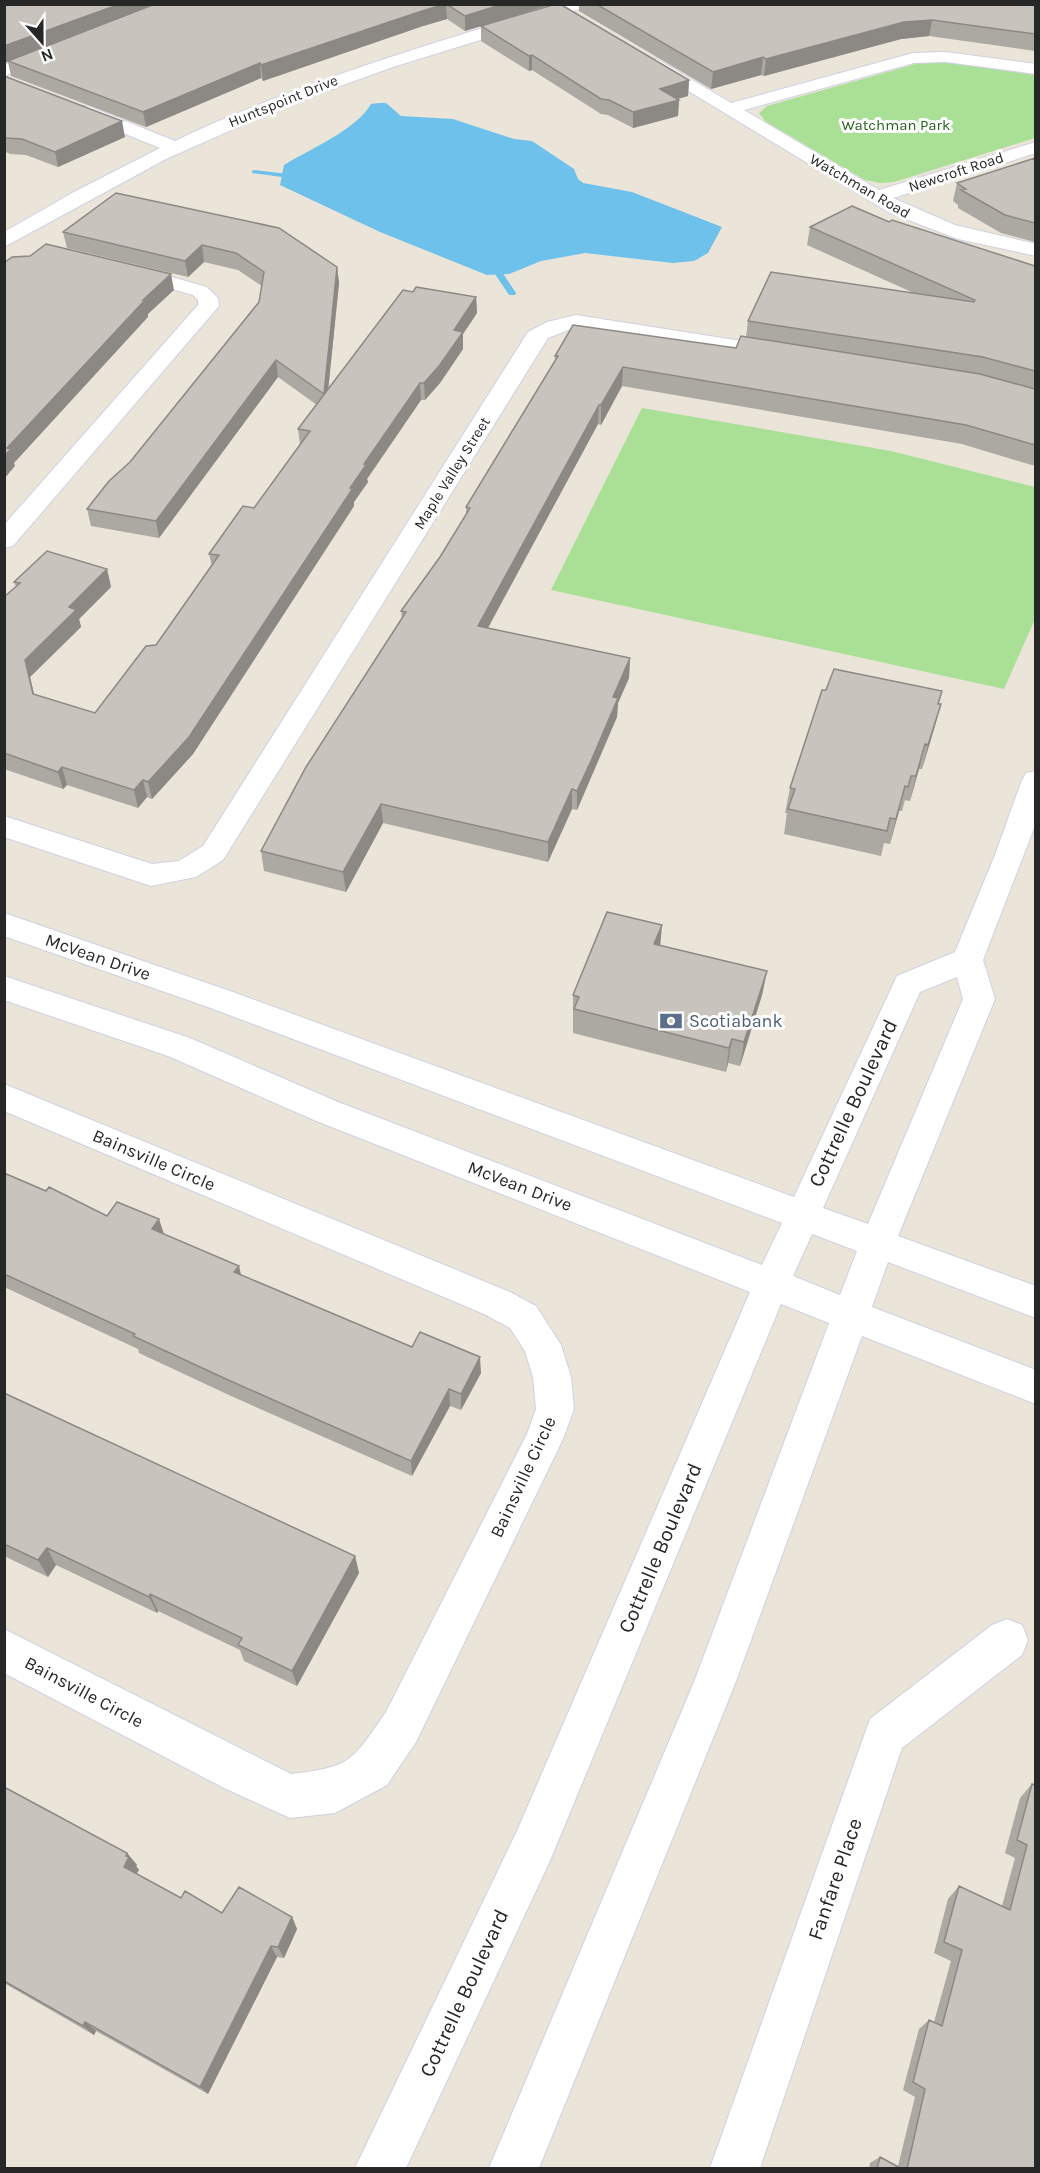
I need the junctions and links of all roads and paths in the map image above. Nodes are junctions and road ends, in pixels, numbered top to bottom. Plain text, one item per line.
1 (580, 12) edge
2 (65, 48) edge
3 (639, 56) edge
4 (1035, 69) edge
5 (8, 79) edge
6 (68, 105) edge
7 (729, 109) junction
8 (175, 147) junction
9 (1035, 147) edge
10 (877, 197) junction
11 (5, 241) edge
12 (34, 248) dead end
13 (1035, 250) edge
14 (110, 267) edge
15 (800, 356) edge
16 (4, 541) edge
17 (1035, 780) edge
18 (4, 826) edge
19 (4, 924) edge
20 (967, 960) junction
21 (4, 988) edge
22 (4, 1098) edge
23 (802, 1216) junction
24 (877, 1244) junction
25 (772, 1283) junction
26 (1035, 1302) edge
27 (850, 1314) junction
28 (1035, 1387) edge
29 (1007, 1640) dead end
30 (4, 1650) edge
31 (380, 2169) edge
32 (514, 2169) edge
33 (735, 2169) edge

1 - 8 street, Huntspoint Drive
2 - 5 street
3 - 7 street, Watchman Road
4 - 7 street
6 - 8 street
7 - 10 street, Watchman Road
8 - 11 street, Huntspoint Drive
9 - 10 street, Newcroft Road
10 - 13 street, Watchman Road
11 - 12 street
14 - 16 street
15 - 18 street, Maple Valley Street
17 - 20 street
19 - 23 street, McVean Drive
20 - 23 street, Cottrelle Boulevard
20 - 24 street
21 - 25 street, McVean Drive
22 - 30 street, Bainsville Circle
23 - 24 street, McVean Drive
23 - 25 street, Cottrelle Boulevard
24 - 26 street, McVean Drive
24 - 27 street
25 - 27 street, McVean Drive
25 - 31 street, Cottrelle Boulevard
27 - 28 street, McVean Drive
27 - 32 street
29 - 33 street, Fanfare Place

